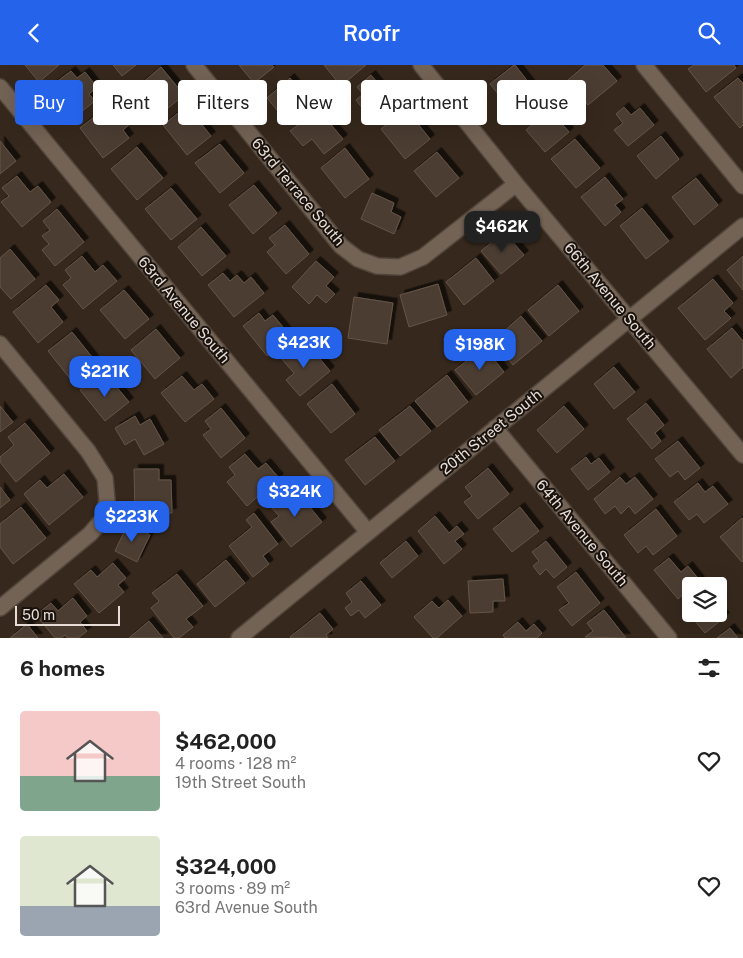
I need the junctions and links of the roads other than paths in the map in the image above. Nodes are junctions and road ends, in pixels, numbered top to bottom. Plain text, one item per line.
1 (194, 65) edge
2 (421, 65) edge
3 (644, 65) edge
4 (0, 87) edge
5 (516, 184) junction
6 (743, 186) edge
7 (743, 226) edge
8 (629, 319) junction
9 (0, 345) edge
10 (495, 428) junction
11 (743, 455) edge
12 (368, 532) junction
13 (2, 601) edge
14 (239, 638) edge
15 (670, 638) edge

1 - 5 street, 63rd Terrace South
2 - 5 street, 66th Avenue South
3 - 6 street
4 - 12 street, 63rd Avenue South
5 - 8 street, 66th Avenue South
7 - 8 street, 20th Street South
8 - 10 street, 20th Street South
8 - 11 street, 66th Avenue South
9 - 13 street
10 - 12 street, 20th Street South
10 - 15 street, 64th Avenue South
12 - 14 street, 20th Street South

